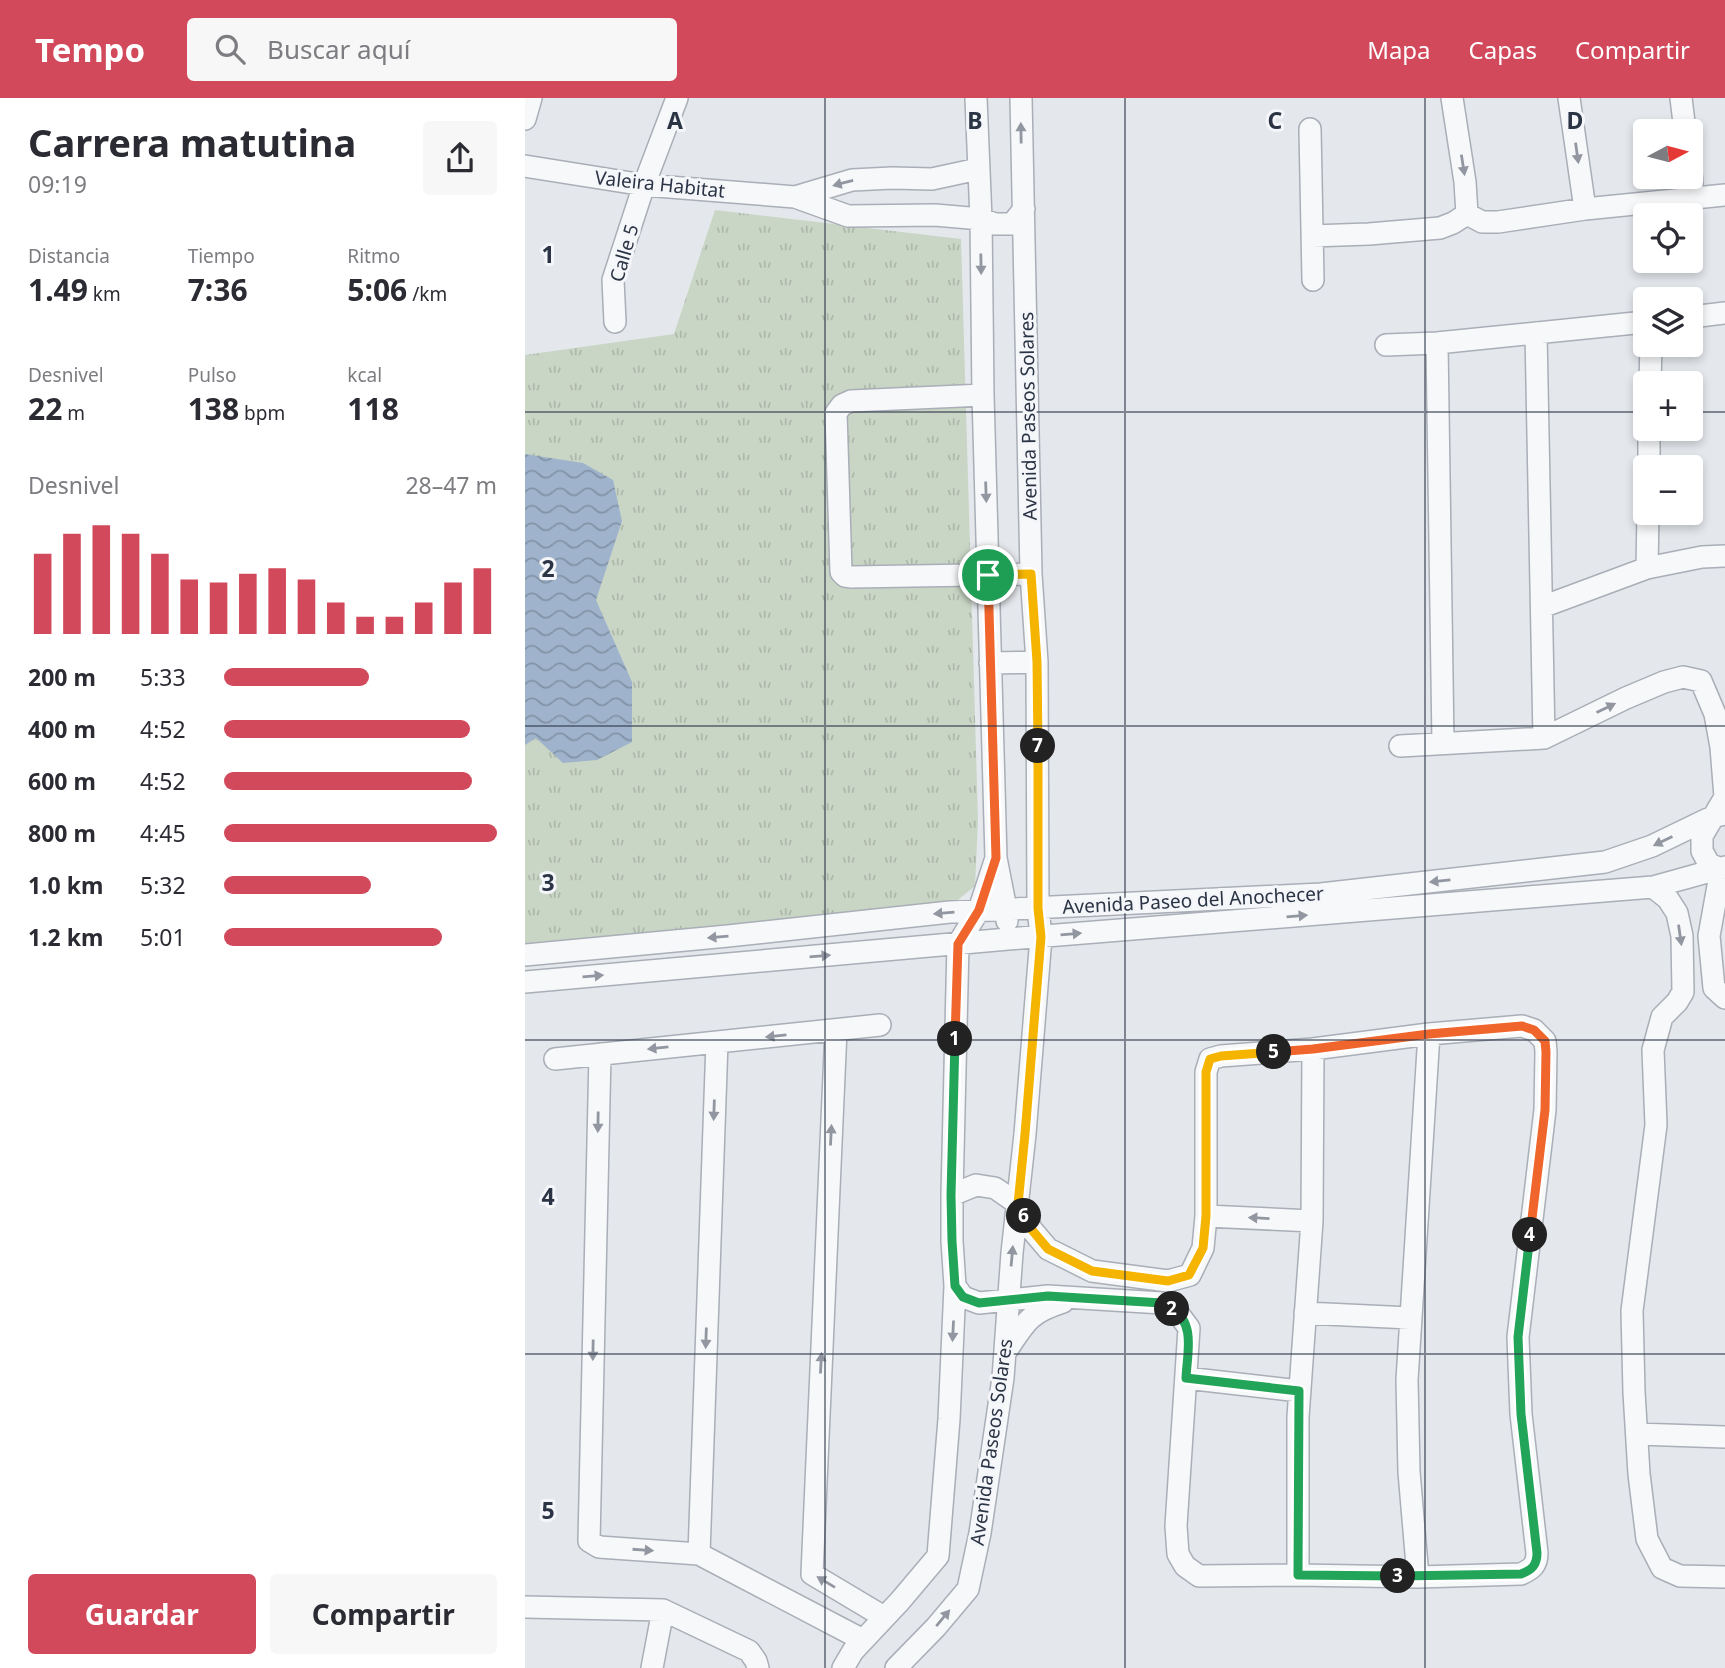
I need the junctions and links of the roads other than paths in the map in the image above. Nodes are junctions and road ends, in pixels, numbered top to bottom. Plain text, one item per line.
1 (531, 98) edge
2 (677, 98) edge
3 (976, 98) edge
4 (1021, 98) edge
5 (1452, 98) edge
6 (1570, 98) edge
7 (1682, 98) edge
8 (525, 119) edge
9 (1684, 119) edge
10 (1310, 130) dead end
11 (525, 166) edge
12 (978, 169) junction
13 (932, 179) junction
14 (645, 185) junction
15 (1692, 189) edge
16 (1725, 195) edge
17 (795, 197) junction
18 (1693, 197) junction
19 (1024, 209) junction
20 (1585, 209) junction
21 (1467, 214) junction
22 (935, 215) junction
23 (981, 219) junction
24 (1312, 236) junction
25 (1313, 280) dead end
26 (1725, 313) edge
27 (1703, 316) edge
28 (615, 323) dead end
29 (1633, 323) edge
30 (1536, 332) junction
31 (1437, 343) junction
32 (1386, 345) dead end
33 (983, 395) junction
34 (1648, 525) edge
35 (1725, 556) edge
36 (1647, 568) junction
37 (1031, 574) junction
38 (988, 575) junction
39 (1542, 607) junction
40 (1037, 662) junction
41 (990, 663) junction
42 (1544, 738) junction
43 (1443, 743) junction
44 (1400, 746) dead end
45 (1723, 746) edge
46 (1718, 815) edge
47 (996, 858) junction
48 (1723, 868) edge
49 (1653, 887) junction
50 (1038, 908) junction
51 (1006, 909) junction
52 (979, 910) junction
53 (1041, 937) junction
54 (1008, 939) junction
55 (958, 944) junction
56 (525, 955) edge
57 (525, 982) edge
58 (1683, 992) junction
59 (1720, 993) edge
60 (880, 1025) dead end
61 (836, 1030) junction
62 (1429, 1034) junction
63 (717, 1042) junction
64 (1313, 1049) junction
65 (600, 1054) junction
66 (555, 1059) dead end
67 (951, 1195) junction
68 (1018, 1204) junction
69 (1206, 1216) junction
70 (1312, 1221) junction
71 (955, 1286) junction
72 (1009, 1299) junction
73 (1075, 1299) junction
74 (1305, 1313) junction
75 (1410, 1318) junction
76 (1004, 1354) junction
77 (1186, 1378) junction
78 (1299, 1391) junction
79 (1637, 1434) junction
80 (1725, 1437) edge
81 (699, 1554) junction
82 (1298, 1575) junction
83 (1418, 1577) junction
84 (1725, 1577) edge
85 (525, 1607) edge
86 (663, 1610) junction
87 (884, 1617) junction
88 (863, 1640) junction
89 (652, 1668) edge
90 (758, 1668) edge
91 (843, 1668) edge
92 (897, 1668) edge

1 - 8 street
2 - 14 street, Calle 5
3 - 12 street
19 -> 4 street, Avenida Paseos Solares
5 -> 21 street
6 -> 20 street
7 - 9 street
10 - 24 street
11 - 14 street, Valeira Habitat
12 - 13 street, Valeira Habitat
12 - 23 street
13 -> 17 street, Valeira Habitat
13 - 22 street
14 - 17 street, Valeira Habitat
14 - 28 street, Calle 5
15 - 18 street
16 - 18 street
17 - 22 street, Valeira Habitat
18 - 20 street
19 - 23 street, Valeira Habitat
19 - 37 street, Avenida Paseos Solares
20 - 21 street
21 - 24 street
22 - 23 street, Valeira Habitat
23 -> 33 street
24 - 25 street
26 - 27 street
29 - 30 street
30 - 31 street
30 - 39 street
31 - 32 street
31 - 43 street
33 -> 38 street
33 - 38 street
34 - 36 street
35 - 36 street
36 - 39 street
37 - 38 street
37 - 40 street, Avenida Paseos Solares
38 - 41 street
39 - 42 street
40 - 41 street
40 - 50 street, Avenida Paseos Solares
41 - 47 street
42 - 43 street
42 -> 45 street
43 - 44 street
45 - 46 street
46 - 48 street
46 -> 50 street, Avenida Paseo del Anochecer
47 - 51 street
47 - 52 street
48 - 49 street, Avenida Paseo del Anochecer
48 - 59 street
53 -> 49 street, Avenida Paseo del Anochecer
49 -> 58 street
50 - 51 street, Avenida Paseo del Anochecer
50 - 53 street, Avenida Paseos Solares
51 - 52 street, Avenida Paseo del Anochecer
51 - 54 street
52 - 55 street
52 -> 56 street, Avenida Paseo del Anochecer
53 - 54 street, Avenida Paseo del Anochecer
53 - 68 street, Avenida Paseos Solares
54 - 55 street, Avenida Paseo del Anochecer
57 -> 55 street, Avenida Paseo del Anochecer
55 - 67 street, Avenida Paseos Solares
58 - 59 street
58 - 79 street
60 - 61 street
61 -> 63 street
87 -> 61 street
62 - 64 street
62 - 75 street
62 - 83 street
63 -> 65 street
63 -> 81 street
64 - 69 street
64 - 70 street
65 - 66 street
65 -> 81 street
67 - 68 street
67 - 71 street, Avenida Paseos Solares
68 - 69 street
72 -> 68 street, Avenida Paseos Solares
70 -> 69 street
70 - 74 street
71 - 72 street
71 -> 87 street, Avenida Paseos Solares
72 - 73 street
72 - 76 street, Avenida Paseos Solares
73 - 76 street
73 - 77 street
74 - 75 street
74 - 78 street
75 - 83 street
92 -> 76 street, Avenida Paseos Solares
77 - 78 street
77 - 82 street
78 - 82 street
79 - 80 street
79 - 84 street
81 - 88 street
82 - 83 street
85 - 86 street
86 - 89 street
86 - 90 street
87 - 88 street, Avenida Paseos Solares
88 - 91 street, Avenida Paseos Solares

